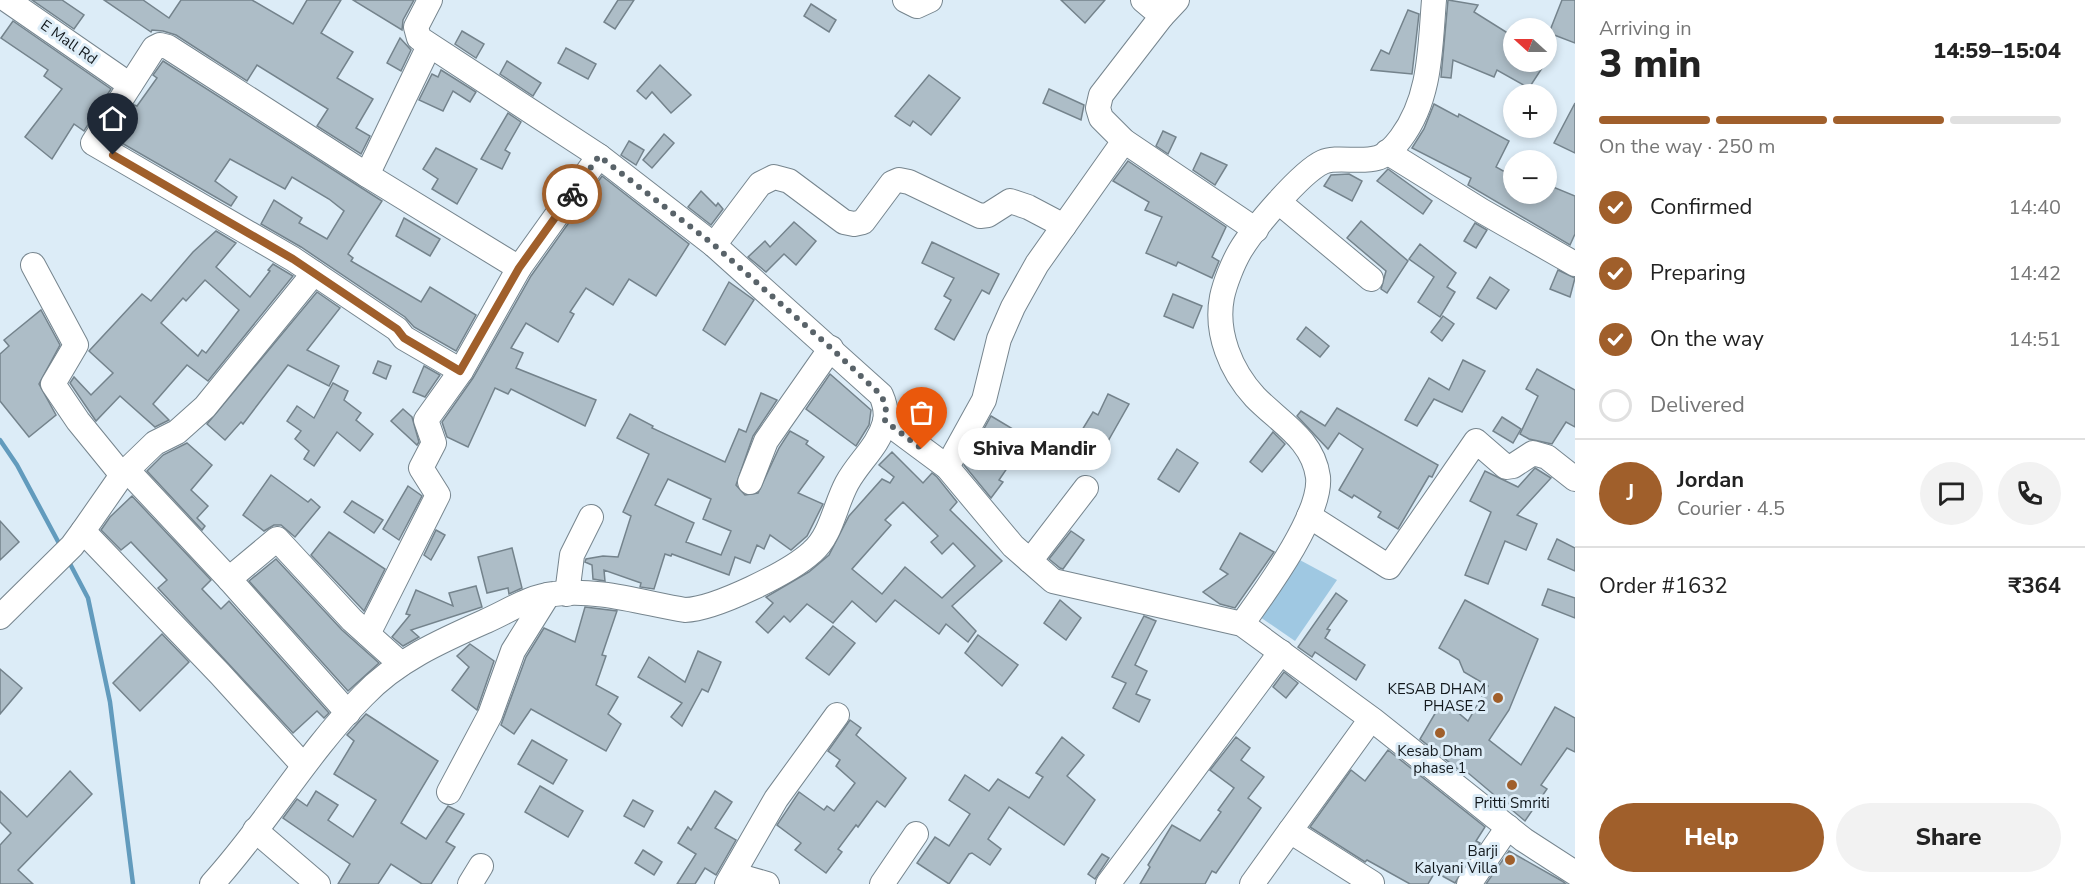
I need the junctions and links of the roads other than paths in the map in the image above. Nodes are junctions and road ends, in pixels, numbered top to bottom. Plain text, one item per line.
1 (7, 0) edge
2 (430, 0) edge
3 (905, 0) edge
4 (930, 0) edge
5 (1143, 0) edge
6 (1434, 0) edge
7 (1170, 8) edge
8 (429, 46) junction
9 (130, 85) junction
10 (1124, 141) junction
11 (1387, 152) junction
12 (599, 156) junction
13 (368, 176) junction
14 (1280, 203) junction
15 (1064, 226) junction
16 (1256, 230) junction
17 (714, 245) junction
18 (1575, 264) edge
19 (33, 265) dead end
20 (519, 268) junction
21 (314, 273) junction
22 (1371, 279) dead end
23 (831, 348) junction
24 (460, 371) junction
25 (885, 421) junction
26 (875, 447) junction
27 (922, 449) junction
28 (947, 467) junction
29 (125, 472) junction
30 (1575, 478) edge
31 (750, 482) dead end
32 (1086, 488) dead end
33 (1309, 516) junction
34 (591, 517) dead end
35 (77, 539) junction
36 (1030, 561) junction
37 (230, 579) junction
38 (558, 595) junction
39 (0, 617) edge
40 (1242, 624) junction
41 (368, 634) junction
42 (1281, 652) junction
43 (400, 664) junction
44 (348, 713) junction
45 (837, 715) dead end
46 (1371, 718) junction
47 (303, 765) junction
48 (449, 792) dead end
49 (1508, 827) junction
50 (255, 830) junction
51 (1290, 831) junction
52 (916, 834) dead end
53 (1575, 873) edge
54 (1372, 883) edge
55 (212, 884) edge
56 (318, 884) edge
57 (727, 884) edge
58 (735, 884) edge
59 (767, 884) edge
60 (882, 884) edge
61 (1108, 884) edge
62 (1252, 884) edge
63 (1469, 884) edge

1 - 9 street, E Mall Rd
2 - 8 street
3 - 4 street
5 - 7 street
6 - 11 street
7 - 10 street
8 - 12 street
8 - 13 street
9 - 13 street
9 - 21 street
10 - 15 street
10 - 16 street
11 - 14 street
11 - 18 street
12 - 17 street
12 - 20 street
13 - 20 street
14 - 16 street
14 - 22 street
15 - 17 street
15 - 28 street
16 - 33 street
17 - 23 street
19 - 29 street
20 - 24 street
21 - 24 street
21 - 29 street
23 - 25 street
23 - 31 street
24 - 41 street
25 - 26 street
25 - 27 street
26 - 27 street
26 - 38 street
27 - 28 street
28 - 36 street
29 - 35 street
29 - 37 street
30 - 33 street
32 - 36 street
33 - 40 street
34 - 38 street
35 - 39 street
35 - 47 street
36 - 40 street
37 - 41 street
37 - 44 street
38 - 43 street
38 - 48 street
40 - 42 street
41 - 43 street
42 - 46 street
42 - 61 street
43 - 44 street
44 - 47 street
45 - 57 street
46 - 49 street
46 - 51 street
47 - 50 street
49 - 53 street
49 - 63 street
50 - 55 street
50 - 56 street
51 - 54 street
51 - 62 street
52 - 60 street
58 - 59 street

